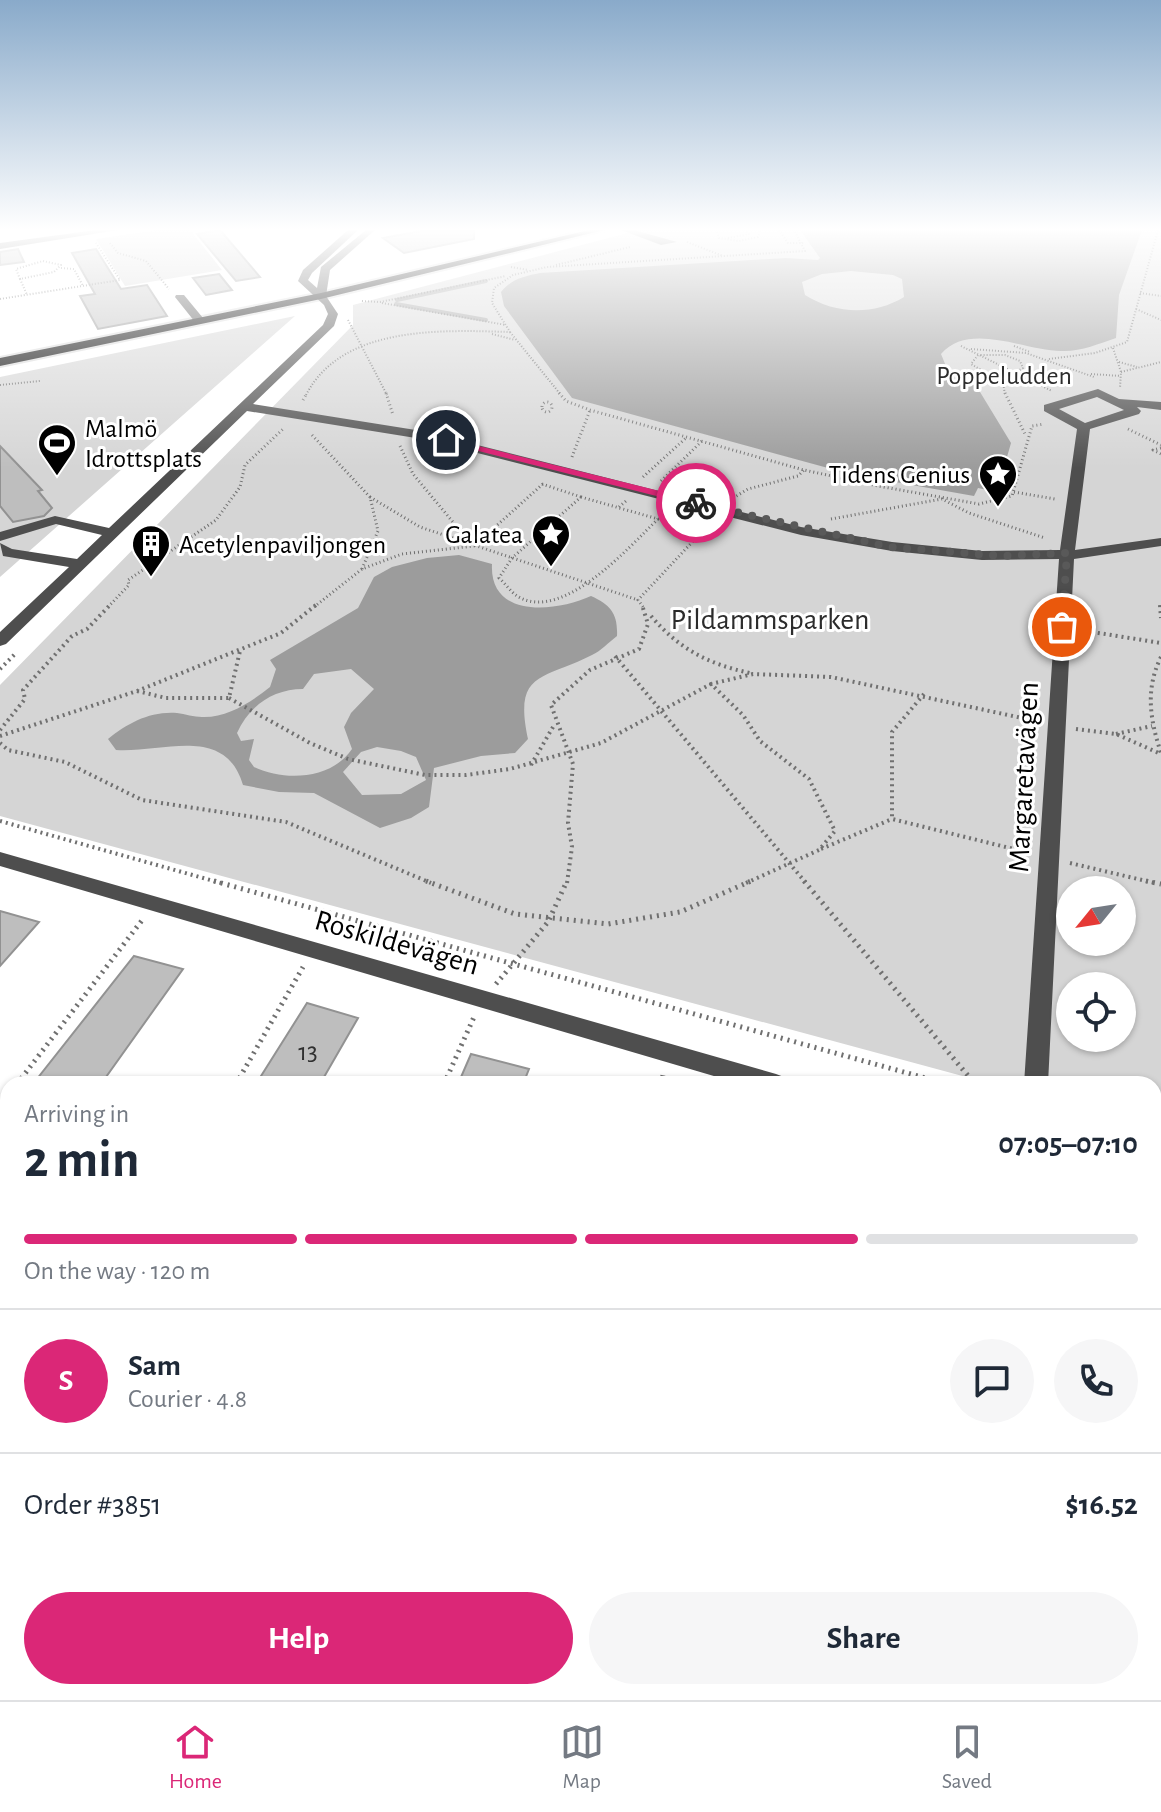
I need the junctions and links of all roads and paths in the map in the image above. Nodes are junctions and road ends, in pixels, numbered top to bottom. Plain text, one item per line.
1 (190, 309) edge
2 (253, 309) edge
3 (330, 309) edge
4 (420, 309) edge
5 (498, 309) edge
6 (1136, 309) joint
7 (199, 320) junction
8 (348, 320) dead end
9 (1161, 320) edge
10 (506, 325) junction
11 (480, 331) junction
12 (510, 332) junction
13 (517, 341) junction
14 (364, 345) junction
15 (961, 346) dead end
16 (1113, 348) junction
17 (968, 350) junction
18 (1006, 350) junction
19 (979, 355) junction
20 (1002, 355) junction
21 (1044, 358) junction
22 (1049, 359) junction
23 (0, 362) edge
24 (1119, 362) junction
25 (1161, 362) edge
26 (1139, 367) junction
27 (1013, 372) dead end
28 (1089, 374) junction
29 (1121, 374) junction
30 (1002, 375) junction
31 (1099, 380) dead end
32 (40, 381) dead end
33 (0, 385) edge
34 (1110, 386) dead end
35 (566, 401) junction
36 (1118, 403) junction
37 (553, 406) dead end
38 (1161, 406) edge
39 (244, 407) junction
40 (590, 410) junction
41 (297, 419) junction
42 (1055, 422) dead end
43 (1084, 427) junction
44 (393, 429) junction
45 (1133, 431) dead end
46 (1026, 436) junction
47 (687, 437) junction
48 (702, 441) junction
49 (1161, 446) edge
50 (1161, 454) edge
51 (559, 469) junction
52 (804, 470) junction
53 (639, 485) junction
54 (656, 486) dead end
55 (1014, 492) junction
56 (370, 497) junction
57 (581, 497) junction
58 (942, 499) junction
59 (1077, 503) junction
60 (619, 507) junction
61 (723, 510) junction
62 (658, 519) junction
63 (819, 521) dead end
64 (701, 532) junction
65 (113, 533) junction
66 (0, 537) edge
67 (1046, 539) dead end
68 (1161, 542) edge
69 (474, 546) junction
70 (3, 551) edge
71 (1067, 553) junction
72 (512, 558) junction
73 (80, 564) junction
74 (362, 569) junction
75 (591, 583) junction
76 (638, 600) junction
77 (1161, 604) edge
78 (649, 615) junction
79 (1161, 618) edge
80 (1062, 627) junction
81 (0, 641) edge
82 (1161, 643) edge
83 (240, 651) junction
84 (615, 656) junction
85 (1161, 657) edge
86 (753, 674) junction
87 (711, 684) junction
88 (137, 691) junction
89 (924, 694) junction
90 (229, 698) junction
91 (659, 709) junction
92 (1056, 726) junction
93 (1152, 726) junction
94 (553, 727) junction
95 (0, 733) edge
96 (1116, 734) junction
97 (0, 743) edge
98 (571, 752) junction
99 (1161, 754) edge
100 (531, 765) junction
101 (892, 819) junction
102 (0, 821) edge
103 (819, 850) junction
104 (1049, 858) junction
105 (0, 859) edge
106 (791, 861) junction
107 (1161, 884) edge
108 (154, 904) junction
109 (549, 918) junction
110 (313, 951) junction
111 (513, 963) junction
112 (481, 1000) junction
113 (23, 1076) edge
114 (241, 1076) edge
115 (448, 1076) edge
116 (748, 1076) edge
117 (918, 1076) edge
118 (968, 1076) edge
119 (1036, 1076) edge

1 - 7 street
2 - 7 main road
3 - 39 street
4 - 10 path
5 - 10 path
6 - 9 path
6 - 16 path
7 - 23 main road
8 - 14 path
10 - 12 path
11 - 12 path
11 - 13 path
11 - 14 path
12 - 13 path
13 - 35 path
14 - 41 path
14 - 44 path
15 - 17 path
16 - 22 path
16 - 24 path
17 - 18 path
17 - 19 path
18 - 20 path
18 - 21 path
18 - 21 path
19 - 20 path
19 - 27 path
19 - 30 path
20 - 30 path
21 - 22 path
22 - 28 path
24 - 26 path
24 - 29 path
25 - 26 path
26 - 29 path
28 - 29 path
28 - 31 path
29 - 34 path
30 - 46 path
32 - 33 path
35 - 37 path
35 - 40 path
36 - 38 street
36 - 43 street
36 - 43 street
39 - 41 street
39 - 65 street
40 - 47 path
40 - 51 path
41 - 44 street
41 - 56 path
41 - 95 path
42 - 46 path
43 - 59 street, Margaretavägen
44 - 51 street
44 - 69 path
45 - 49 path
46 - 55 path
47 - 48 path
47 - 53 path
48 - 52 path
48 - 54 path
49 - 50 path
51 - 53 street
52 - 58 path
52 - 61 path
53 - 60 path
53 - 61 street
55 - 58 path
55 - 59 path
56 - 69 path
56 - 74 path
57 - 60 path
57 - 69 path
57 - 72 path
58 - 63 path
58 - 67 path
59 - 71 street, Margaretavägen
60 - 62 path
61 - 64 path
61 - 71 street
62 - 64 path
62 - 75 path
64 - 76 path
65 - 66 street
65 - 73 street
68 - 71 street
69 - 72 path
69 - 74 path
70 - 73 street
71 - 80 street, Margaretavägen
72 - 75 path
72 - 75 path
73 - 81 street
74 - 83 path
75 - 76 path
76 - 78 path
77 - 79 path
78 - 84 path
78 - 86 path
80 - 82 path
80 - 92 street, Margaretavägen
83 - 88 path
83 - 90 path
84 - 91 path
84 - 94 path
85 - 93 path
86 - 87 path
86 - 89 path
87 - 91 path
87 - 103 path
88 - 90 path
88 - 95 path
89 - 92 path
89 - 101 path
90 - 100 path
91 - 98 path
91 - 106 path
92 - 96 path
92 - 104 street, Margaretavägen
93 - 96 path
93 - 99 path
94 - 98 path
94 - 100 path
96 - 99 path
97 - 109 path
98 - 100 path
98 - 109 path
101 - 103 path
101 - 104 path
102 - 111 path
103 - 106 path
104 - 107 path
104 - 119 street, Margaretavägen
105 - 108 street, Roskildevägen
106 - 109 path
106 - 118 path
108 - 110 street, Roskildevägen
108 - 113 path
109 - 111 path
110 - 112 street, Roskildevägen
110 - 114 path
111 - 112 path
111 - 117 path
112 - 115 path
112 - 116 street, Roskildevägen

